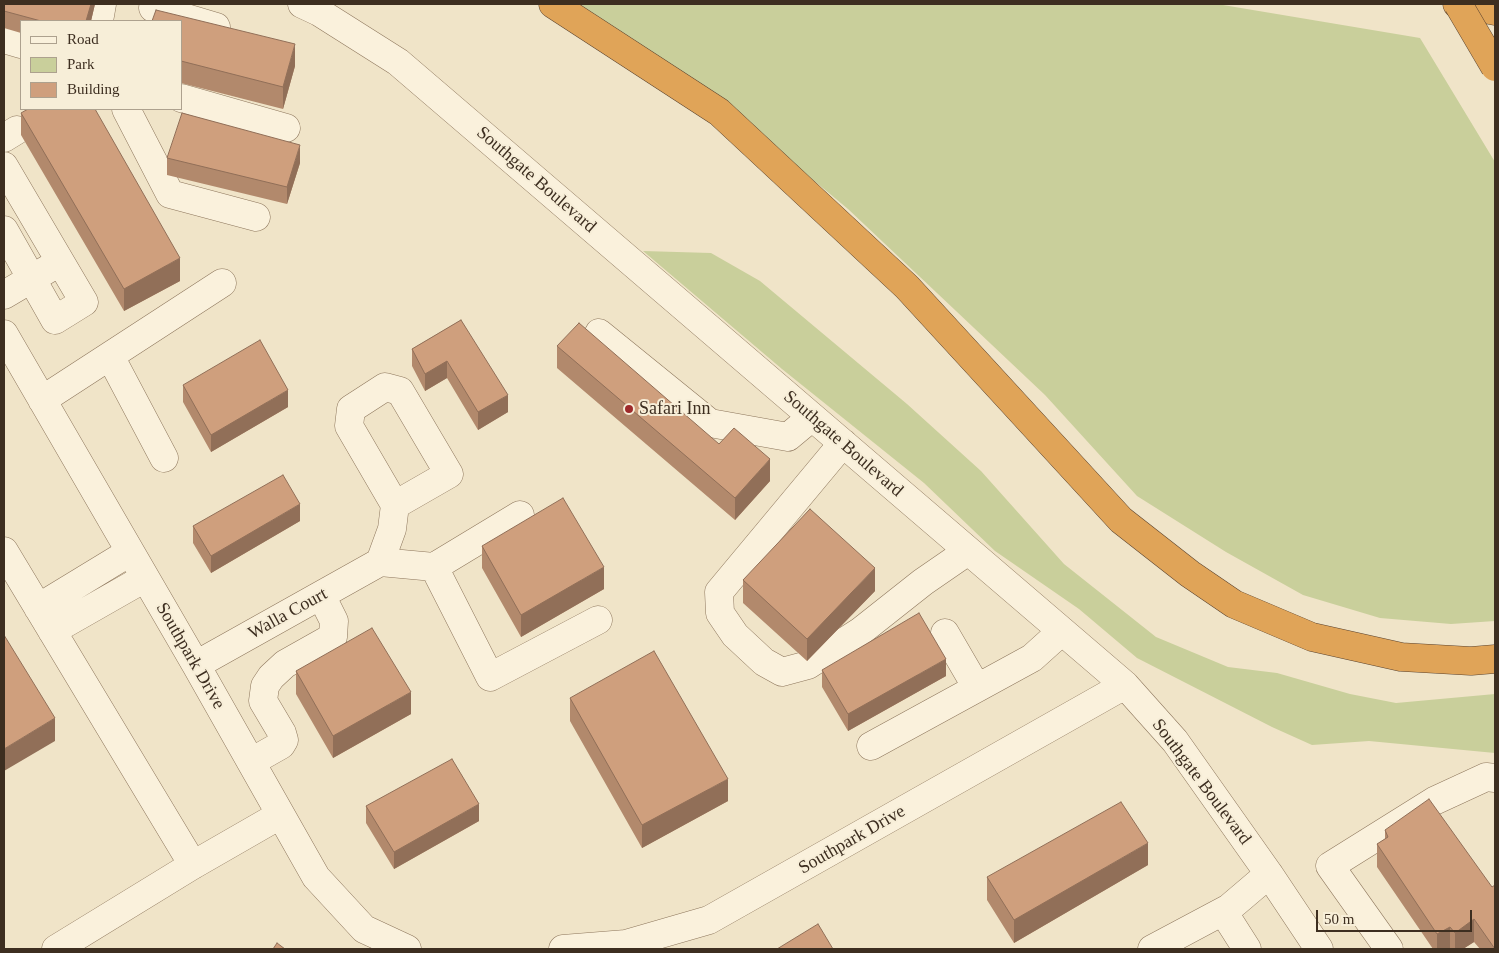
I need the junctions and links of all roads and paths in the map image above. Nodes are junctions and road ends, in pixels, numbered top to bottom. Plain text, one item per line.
1 (102, 4) edge
2 (302, 4) edge
3 (554, 4) edge
4 (1457, 4) edge
5 (149, 11) edge
6 (1495, 11) edge
7 (99, 20) edge
8 (244, 35) edge
9 (4, 39) edge
10 (20, 44) edge
11 (1495, 67) edge
12 (182, 98) edge
13 (127, 110) edge
14 (286, 128) dead end
15 (4, 166) edge
16 (256, 217) dead end
17 (4, 230) edge
18 (60, 262) junction
19 (32, 279) junction
20 (222, 283) dead end
21 (4, 295) edge
22 (599, 333) dead end
23 (4, 334) edge
24 (110, 356) junction
25 (42, 400) junction
26 (812, 417) junction
27 (843, 443) junction
28 (164, 458) dead end
29 (395, 505) dead end
30 (520, 515) dead end
31 (4, 551) edge
32 (968, 551) junction
33 (130, 552) junction
34 (380, 562) junction
35 (434, 567) junction
36 (144, 578) junction
37 (321, 595) junction
38 (45, 620) junction
39 (598, 620) dead end
40 (1062, 631) junction
41 (945, 633) dead end
42 (1495, 659) edge
43 (196, 665) junction
44 (1125, 685) junction
45 (978, 688) junction
46 (871, 746) dead end
47 (251, 762) junction
48 (1495, 778) edge
49 (280, 815) junction
50 (193, 865) junction
51 (1269, 874) junction
52 (1229, 908) junction
53 (367, 941) edge
54 (56, 949) edge
55 (406, 949) edge
56 (563, 949) edge
57 (1152, 949) edge
58 (1247, 949) edge
59 (1319, 949) edge
60 (1388, 949) edge

1 - 7 street
2 - 26 street, Southgate Boulevard
3 - 42 highway
4 - 6 highway
4 - 11 highway, bridge
5 - 8 street
9 - 10 street
12 - 14 street
13 - 16 street
15 - 18 street
17 - 19 street
18 - 19 street
18 - 19 street
19 - 21 street
20 - 24 street
22 - 26 street
23 - 25 street, Southpark Drive
24 - 25 street
24 - 28 street
25 - 33 street, Southpark Drive
26 - 27 street, Southgate Boulevard
27 - 32 street, Southgate Boulevard
27 - 32 street
29 - 34 street
30 - 35 street
31 - 38 street
32 - 40 street, Southgate Boulevard
33 - 36 street, Southpark Drive
33 - 38 street
34 - 35 street
34 - 37 street, Walla Court
35 - 39 street
36 - 38 street
36 - 43 street, Southpark Drive
37 - 43 street, Walla Court
37 - 47 street
38 - 50 street
40 - 44 street, Southgate Boulevard
40 - 45 street
41 - 45 street
43 - 47 street, Southpark Drive
44 - 51 street, Southgate Boulevard
44 - 56 street, Southpark Drive
45 - 46 street
47 - 49 street, Southpark Drive
48 - 60 street
49 - 50 street
49 - 53 street, Southpark Drive
50 - 54 street
51 - 52 street
51 - 59 street, Southgate Boulevard
52 - 57 street
52 - 58 street
53 - 55 street, Southpark Drive

